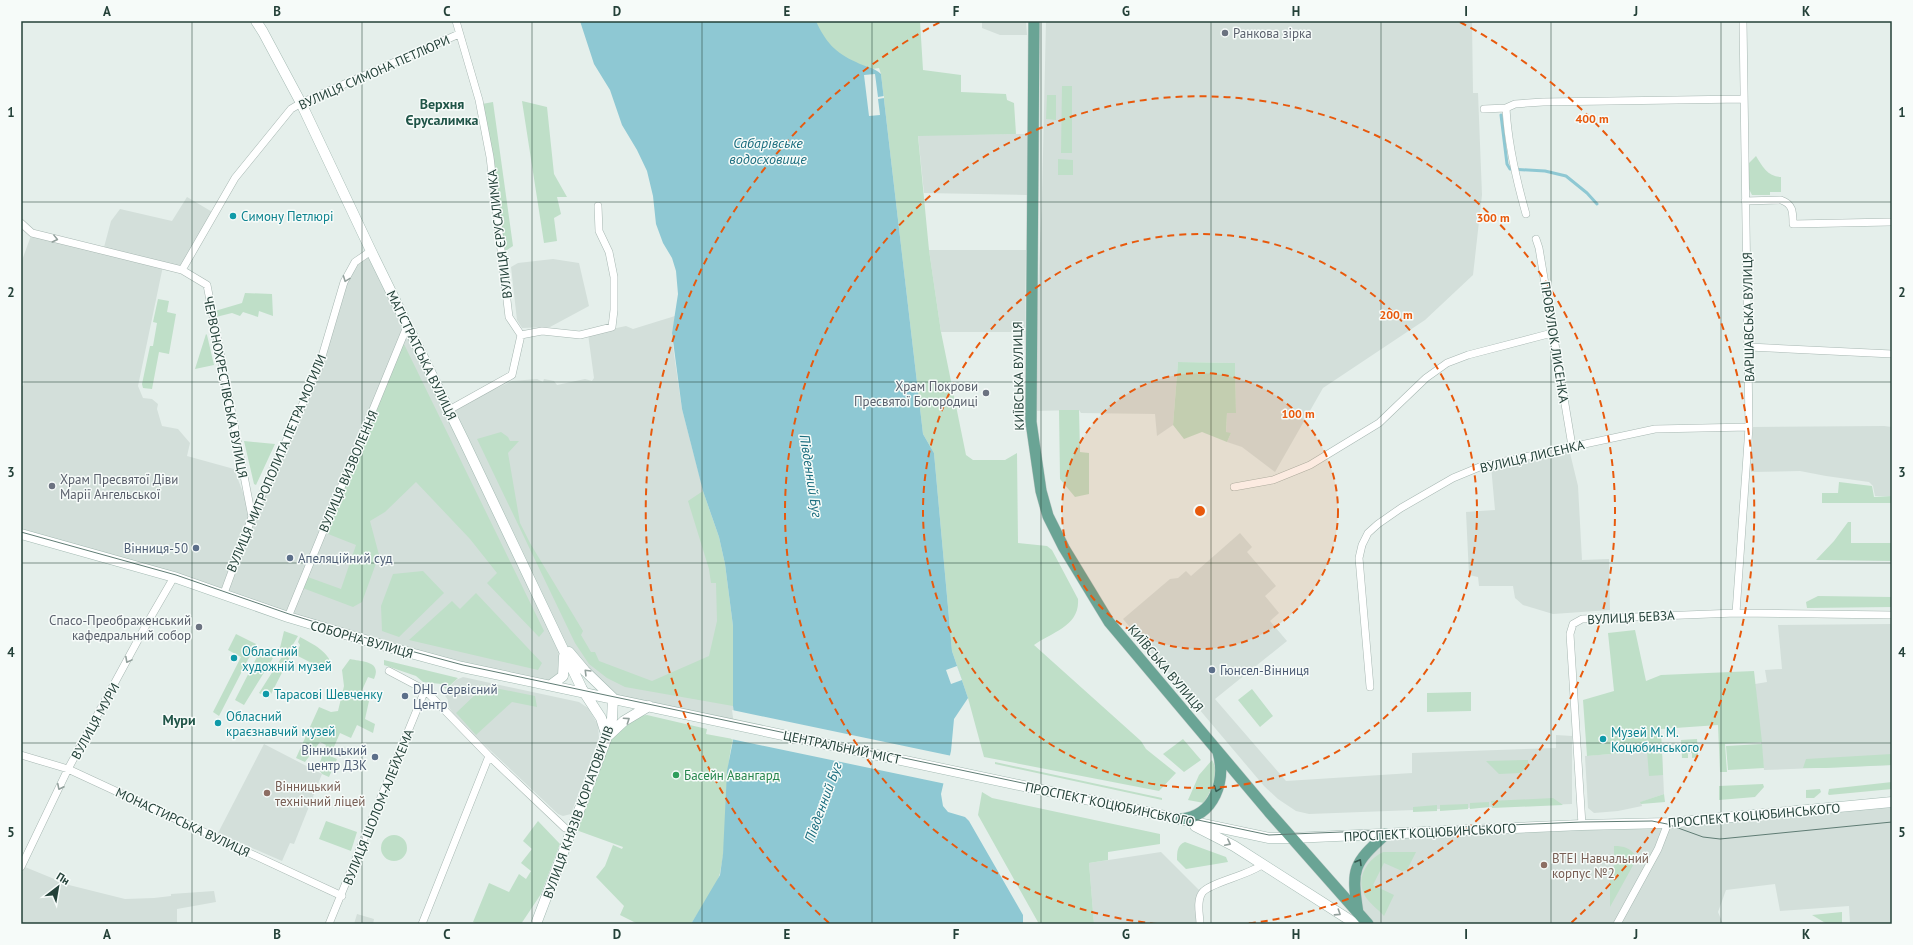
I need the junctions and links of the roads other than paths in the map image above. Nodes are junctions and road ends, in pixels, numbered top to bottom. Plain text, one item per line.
1 (256, 21) edge
2 (456, 21) edge
3 (1034, 21) edge
4 (1743, 21) edge
5 (459, 34) junction
6 (1743, 99) junction
7 (301, 102) junction
8 (1506, 108) junction
9 (1484, 109) dead end
10 (1745, 201) junction
11 (598, 206) dead end
12 (1526, 214) dead end
13 (1890, 222) dead end
14 (21, 223) edge
15 (1536, 239) dead end
16 (371, 252) junction
17 (182, 270) junction
18 (408, 324) junction
19 (1552, 333) junction
20 (521, 335) junction
21 (1749, 347) junction
22 (1892, 354) edge
23 (449, 410) junction
24 (1749, 427) junction
25 (1572, 446) junction
26 (1234, 487) dead end
27 (252, 517) junction
28 (21, 534) edge
29 (174, 577) junction
30 (224, 593) junction
31 (1736, 613) junction
32 (1892, 615) edge
33 (288, 616) junction
34 (563, 648) junction
35 (389, 671) dead end
36 (551, 685) junction
37 (1370, 687) dead end
38 (426, 690) junction
39 (584, 692) junction
40 (613, 698) junction
41 (649, 706) junction
42 (709, 719) joint
43 (607, 736) junction
44 (1218, 751) junction
45 (21, 755) edge
46 (490, 756) junction
47 (68, 769) junction
48 (975, 775) joint
49 (1892, 802) edge
50 (1181, 819) junction
51 (1668, 823) junction
52 (1582, 825) junction
53 (572, 830) junction
54 (1386, 834) junction
55 (1292, 838) junction
56 (1263, 864) junction
57 (21, 867) edge
58 (342, 896) junction
59 (1357, 919) edge
60 (329, 924) edge
61 (422, 924) edge
62 (536, 924) edge
63 (1200, 924) edge
64 (1368, 924) edge
65 (1617, 924) edge

1 - 7 street, МАГІСТРАТСЬКА ВУЛИЦЯ
2 - 5 street, ВУЛИЦЯ ЄРУСАЛИМКА
3 - 44 main road, КИЇВСЬКА ВУЛИЦЯ
4 - 6 street, ВАРШАВСЬКА ВУЛИЦЯ
5 - 7 street, ВУЛИЦЯ СИМОНА ПЕТЛЮРИ
5 - 20 street, ВУЛИЦЯ ЄРУСАЛИМКА
6 - 8 street
6 - 10 street, ВАРШАВСЬКА ВУЛИЦЯ
7 - 16 street, МАГІСТРАТСЬКА ВУЛИЦЯ
7 - 17 street, ВУЛИЦЯ СИМОНА ПЕТЛЮРИ
8 - 9 street
8 - 12 street
10 - 13 street
10 - 21 street, ВАРШАВСЬКА ВУЛИЦЯ
11 - 20 street
14 -> 17 street, ЧЕРВОНОХРЕСТІВСЬКА ВУЛИЦЯ
15 - 19 street, ПРОВУЛОК ЛИСЕНКА
16 - 18 street, МАГІСТРАТСЬКА ВУЛИЦЯ
16 -> 27 street, ВУЛИЦЯ МИТРОПОЛИТА ПЕТРА МОГИЛИ
17 - 27 street, ЧЕРВОНОХРЕСТІВСЬКА ВУЛИЦЯ
18 - 23 street, МАГІСТРАТСЬКА ВУЛИЦЯ
18 - 33 street, ВУЛИЦЯ ВИЗВОЛЕННЯ
19 - 25 street, ПРОВУЛОК ЛИСЕНКА
19 - 26 street
20 - 23 street
21 - 22 street
21 - 24 street, ВАРШАВСЬКА ВУЛИЦЯ
23 - 34 street, МАГІСТРАТСЬКА ВУЛИЦЯ
24 - 25 street, ВУЛИЦЯ ЛИСЕНКА
24 - 31 street, ВАРШАВСЬКА ВУЛИЦЯ
25 - 37 street, ВУЛИЦЯ ЛИСЕНКА
27 - 30 street, ВУЛИЦЯ МИТРОПОЛИТА ПЕТРА МОГИЛИ
28 - 29 street, СОБОРНА ВУЛИЦЯ
29 - 30 street, СОБОРНА ВУЛИЦЯ
29 -> 47 street, ВУЛИЦЯ МУРИ
30 - 33 street, СОБОРНА ВУЛИЦЯ
31 - 32 street, ВУЛИЦЯ БЕВЗА
31 - 52 street, ВУЛИЦЯ БЕВЗА
33 - 36 street, СОБОРНА ВУЛИЦЯ
34 - 36 street
34 - 39 street, МАГІСТРАТСЬКА ВУЛИЦЯ
40 -> 34 street
35 - 38 street, СОБОРНА ВУЛИЦЯ
36 - 39 street, СОБОРНА ВУЛИЦЯ
38 - 46 street, СОБОРНА ВУЛИЦЯ
38 - 58 street, ВУЛИЦЯ ШОЛОМ-АЛЕЙХЕМА
39 - 40 street, СОБОРНА ВУЛИЦЯ
39 - 43 street, МАГІСТРАТСЬКА ВУЛИЦЯ
40 - 41 street, СОБОРНА ВУЛИЦЯ
40 - 43 street, ВУЛИЦЯ КНЯЗІВ КОРІАТОВИЧІВ
41 - 42 street, СОБОРНА ВУЛИЦЯ
43 -> 41 street
42 - 48 street, ЦЕНТРАЛЬНИЙ МІСТ
43 - 53 street, ВУЛИЦЯ КНЯЗІВ КОРІАТОВИЧІВ
44 -> 50 main road
44 - 55 main road, КИЇВСЬКА ВУЛИЦЯ
45 - 47 street, МОНАСТИРСЬКА ВУЛИЦЯ
46 - 53 street, СОБОРНА ВУЛИЦЯ
46 - 61 street
47 -> 57 street, ВУЛИЦЯ МУРИ
47 - 58 street, МОНАСТИРСЬКА ВУЛИЦЯ
48 - 50 street, ПРОСПЕКТ КОЦЮБИНСЬКОГО
49 - 51 street, ПРОСПЕКТ КОЦЮБИНСЬКОГО
50 - 55 street, ПРОСПЕКТ КОЦЮБИНСЬКОГО
50 -> 56 street
51 - 52 street, ПРОСПЕКТ КОЦЮБИНСЬКОГО
51 - 65 street
52 - 54 street, ПРОСПЕКТ КОЦЮБИНСЬКОГО
53 - 62 street, ВУЛИЦЯ КНЯЗІВ КОРІАТОВИЧІВ
54 - 55 street, ПРОСПЕКТ КОЦЮБИНСЬКОГО
59 -> 54 main road
55 - 59 main road, КИЇВСЬКА ВУЛИЦЯ
56 -> 59 street
56 - 63 street
58 - 60 street, ВУЛИЦЯ ШОЛОМ-АЛЕЙХЕМА
59 - 64 main road, КИЇВСЬКА ВУЛИЦЯ

